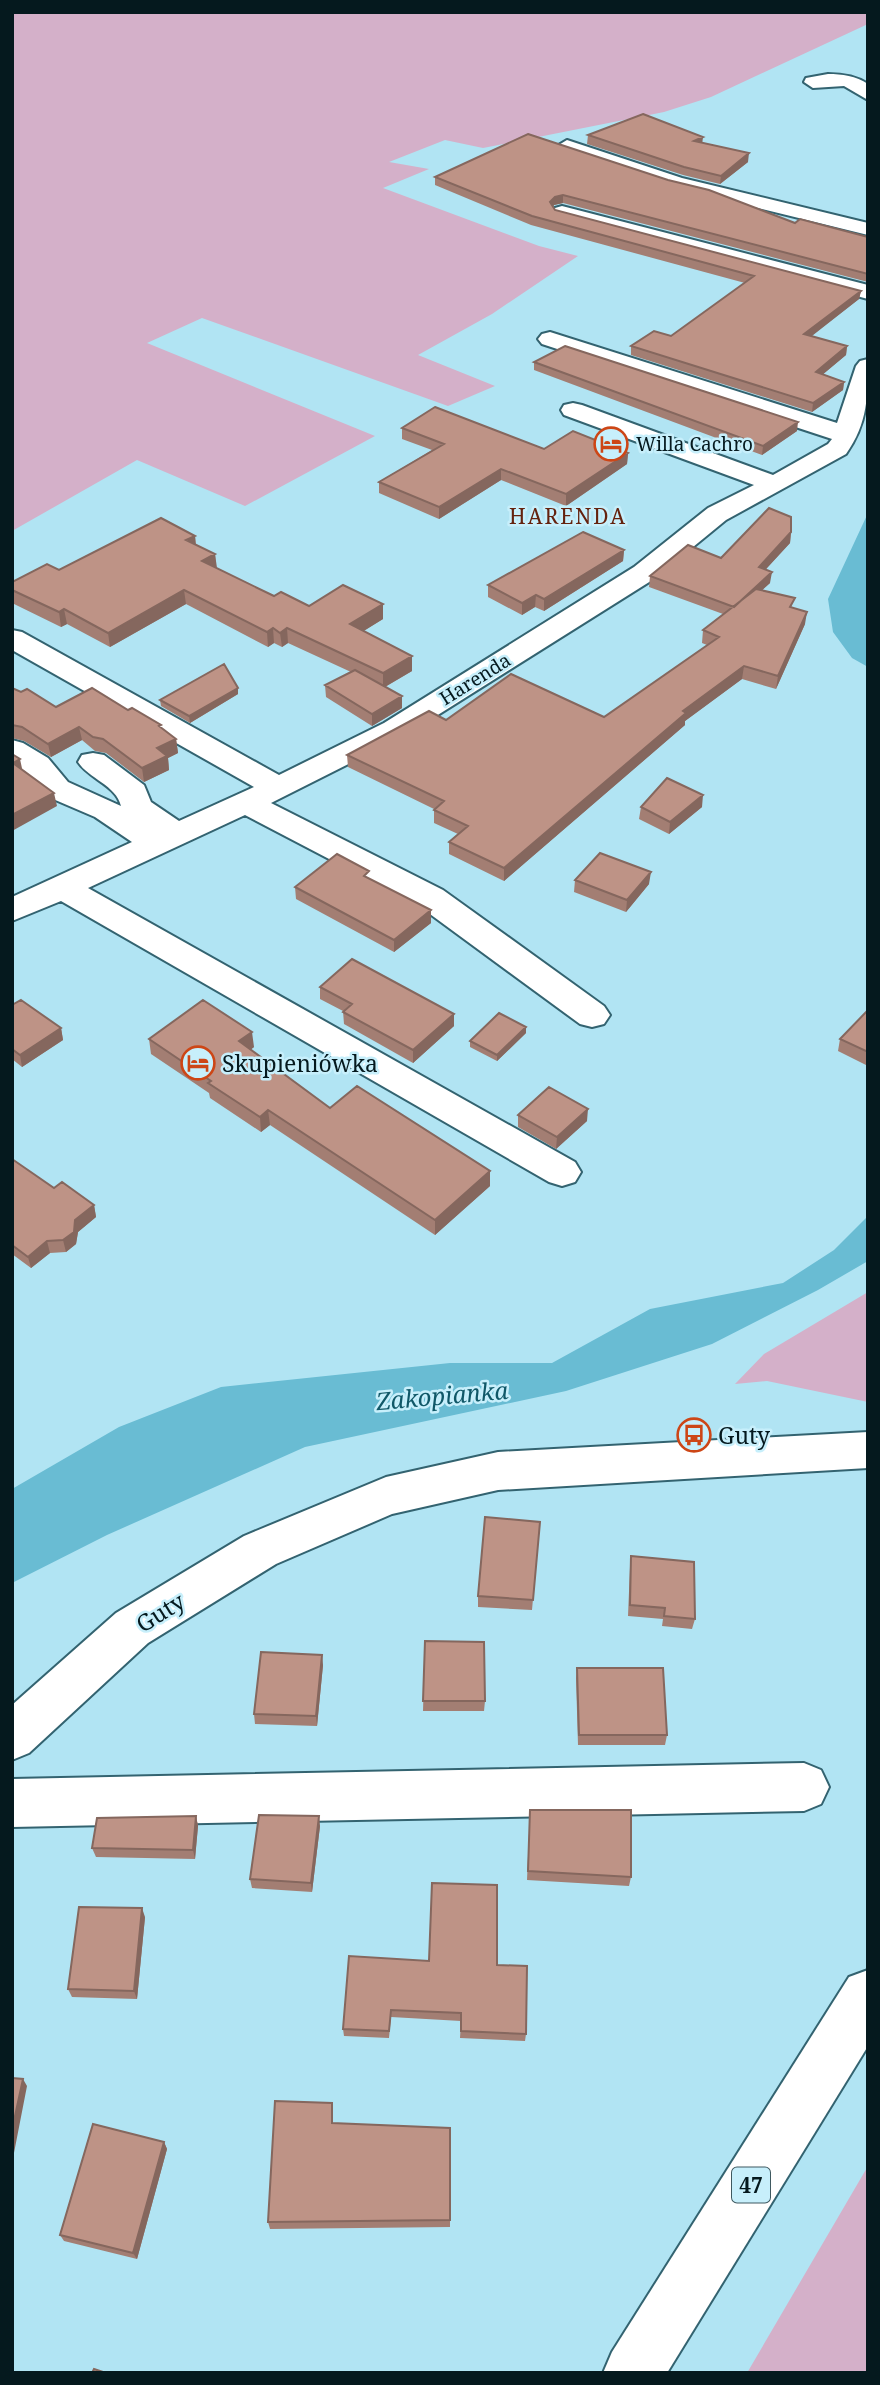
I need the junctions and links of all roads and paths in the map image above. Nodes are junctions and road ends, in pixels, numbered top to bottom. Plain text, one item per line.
1 (813, 82) dead end
2 (868, 94) edge
3 (568, 146) edge
4 (562, 212) edge
5 (868, 229) edge
6 (868, 292) edge
7 (550, 339) dead end
8 (868, 366) edge
9 (573, 410) dead end
10 (846, 435) junction
11 (775, 484) junction
12 (12, 638) edge
13 (12, 749) edge
14 (93, 762) dead end
15 (278, 788) junction
16 (246, 803) junction
17 (168, 839) junction
18 (12, 877) edge
19 (38, 897) edge
20 (592, 1015) dead end
21 (335, 1073) dead end
22 (562, 1172) dead end
23 (868, 1450) edge
24 (12, 1737) edge
25 (804, 1787) dead end
26 (12, 1803) edge
27 (868, 1996) edge
28 (633, 2373) edge

1 - 2 street
3 - 5 street
4 - 6 street
7 - 10 street
8 - 10 street, Harenda
9 - 11 street
10 - 11 street, Harenda
11 - 15 street, Harenda
12 - 15 street
13 - 17 street
14 - 17 street
15 - 16 street, Harenda
16 - 17 street, Harenda
16 - 20 street
17 - 19 street, Harenda
18 - 19 street
19 - 21 street
19 - 22 street
23 - 24 street, Guty
25 - 26 street
27 - 28 street, 47

